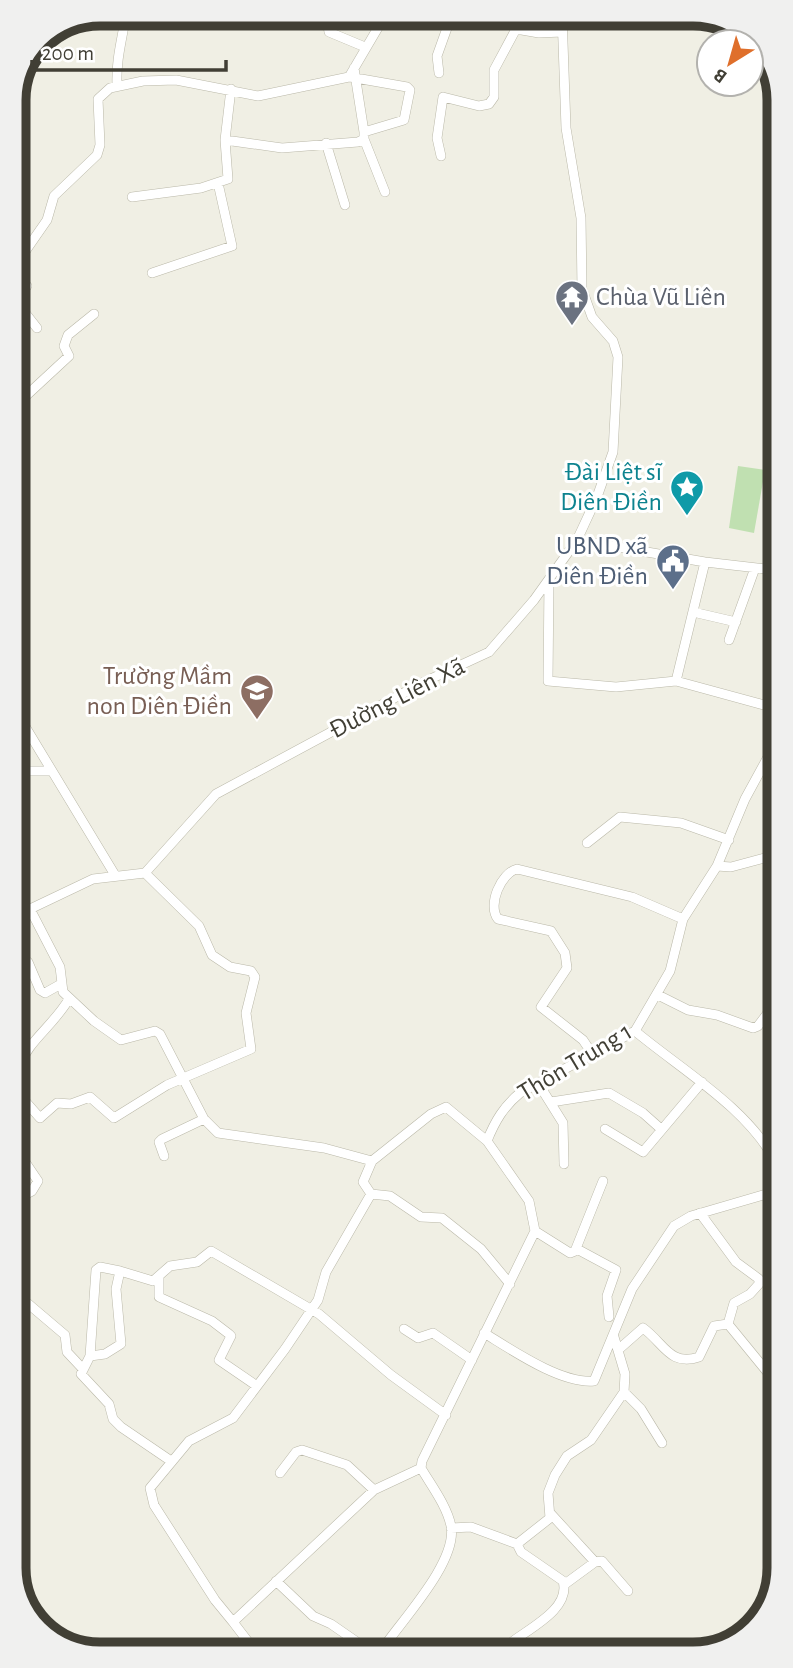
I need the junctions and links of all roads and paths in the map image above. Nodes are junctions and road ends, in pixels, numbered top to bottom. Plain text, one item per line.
1 (125, 26) edge
2 (328, 26) edge
3 (378, 26) edge
4 (448, 26) edge
5 (562, 26) edge
6 (516, 29) joint
7 (562, 32) junction
8 (365, 47) junction
9 (439, 73) dead end
10 (353, 74) junction
11 (117, 85) junction
12 (231, 89) junction
13 (364, 135) junction
14 (225, 140) junction
15 (326, 143) junction
16 (441, 156) dead end
17 (218, 183) junction
18 (385, 192) dead end
19 (132, 197) dead end
20 (345, 205) dead end
21 (26, 250) edge
22 (152, 273) dead end
23 (26, 314) edge
24 (94, 314) dead end
25 (37, 328) dead end
26 (26, 396) edge
27 (577, 540) junction
28 (705, 562) junction
29 (755, 568) junction
30 (767, 569) edge
31 (549, 580) junction
32 (693, 612) junction
33 (736, 622) junction
34 (729, 640) dead end
35 (676, 681) junction
36 (767, 706) edge
37 (26, 728) edge
38 (767, 759) edge
39 (761, 770) junction
40 (767, 770) edge
41 (26, 771) edge
42 (52, 771) junction
43 (729, 840) junction
44 (587, 843) dead end
45 (767, 857) edge
46 (717, 866) junction
47 (145, 873) junction
48 (115, 875) junction
49 (30, 909) junction
50 (26, 910) edge
51 (683, 919) junction
52 (26, 961) edge
53 (61, 984) junction
54 (657, 995) junction
55 (68, 999) junction
56 (767, 1014) edge
57 (635, 1031) junction
58 (26, 1049) edge
59 (593, 1055) junction
60 (184, 1078) junction
61 (702, 1082) junction
62 (538, 1083) junction
63 (26, 1102) edge
64 (551, 1102) junction
65 (204, 1119) junction
66 (605, 1129) dead end
67 (661, 1129) junction
68 (487, 1141) junction
69 (767, 1149) edge
70 (164, 1156) dead end
71 (372, 1161) junction
72 (26, 1163) edge
73 (564, 1164) dead end
74 (603, 1181) dead end
75 (26, 1194) edge
76 (371, 1194) junction
77 (767, 1194) edge
78 (700, 1213) junction
79 (535, 1231) junction
80 (577, 1249) junction
81 (120, 1271) junction
82 (159, 1278) junction
83 (510, 1284) junction
84 (26, 1302) edge
85 (312, 1310) junction
86 (609, 1317) dead end
87 (728, 1324) junction
88 (404, 1329) dead end
89 (484, 1333) junction
90 (614, 1337) junction
91 (618, 1350) junction
92 (90, 1356) junction
93 (472, 1360) junction
94 (82, 1368) junction
95 (767, 1372) edge
96 (257, 1386) junction
97 (625, 1392) junction
98 (446, 1415) junction
99 (662, 1443) dead end
100 (171, 1461) junction
101 (421, 1468) junction
102 (280, 1473) dead end
103 (374, 1490) junction
104 (551, 1514) junction
105 (451, 1528) junction
106 (517, 1544) junction
107 (595, 1562) junction
108 (275, 1581) junction
109 (565, 1584) junction
110 (628, 1591) dead end
111 (233, 1622) junction
112 (248, 1642) edge
113 (357, 1642) edge
114 (388, 1642) edge
115 (512, 1642) edge

1 - 11 street
2 - 8 street
3 - 8 street
4 - 9 street
5 - 7 street, Đường Liên Xã
6 - 7 street
6 - 16 street
7 - 27 street, Đường Liên Xã
8 - 10 street
10 - 12 street
10 - 13 street
10 - 13 street
11 - 12 street
11 - 21 street
12 - 14 street
13 - 15 street
13 - 18 street
14 - 15 street
14 - 17 street
15 - 20 street
17 - 19 street
17 - 22 street
23 - 25 street
24 - 26 street
27 - 28 street
27 - 31 street, Đường Liên Xã
28 - 29 street
28 - 32 street
29 - 30 street
29 - 33 street
31 - 35 street
31 - 47 street, Đường Liên Xã
32 - 33 street
32 - 35 street
33 - 34 street
35 - 36 street
37 - 42 street
38 - 39 street, Thôn Trung 1
39 - 40 street
39 - 43 street, Thôn Trung 1
41 - 42 street
42 - 48 street
43 - 44 street
43 - 46 street, Thôn Trung 1
45 - 46 street
46 - 51 street, Thôn Trung 1
47 - 48 street
47 - 60 street
48 - 49 street
49 - 50 street
49 - 53 street
51 - 54 street, Thôn Trung 1
51 - 59 street
52 - 53 street
53 - 55 street
54 - 56 street
54 - 57 street, Thôn Trung 1
55 - 58 street
55 - 60 street
57 - 59 street, Thôn Trung 1
57 - 61 street
59 - 62 street, Thôn Trung 1
60 - 63 street
60 - 65 street
61 - 67 street
61 - 69 street
62 - 64 street
62 - 68 street, Thôn Trung 1
64 - 67 street
64 - 73 street
65 - 70 street
65 - 71 street
66 - 67 street
68 - 71 street
68 - 79 street
71 - 76 street
72 - 75 street
74 - 80 street
76 - 83 street
76 - 85 street
77 - 78 street
78 - 87 street
78 - 90 street
79 - 80 street
79 - 83 street
80 - 86 street
81 - 82 street
81 - 92 street
81 - 92 street
82 - 85 street
82 - 96 street
83 - 89 street
84 - 94 street
85 - 96 street
85 - 98 street
87 - 91 street
87 - 95 street
88 - 93 street
89 - 90 street
89 - 93 street
90 - 91 street
91 - 97 street
92 - 94 street
93 - 98 street
94 - 100 street
96 - 100 street
97 - 99 street
97 - 104 street
98 - 101 street
100 - 111 street
101 - 103 street
101 - 105 street
102 - 103 street
103 - 108 street
104 - 106 street
104 - 107 street
105 - 106 street
105 - 114 street
106 - 109 street
107 - 109 street
107 - 110 street
108 - 111 street
108 - 113 street
109 - 115 street
111 - 112 street

